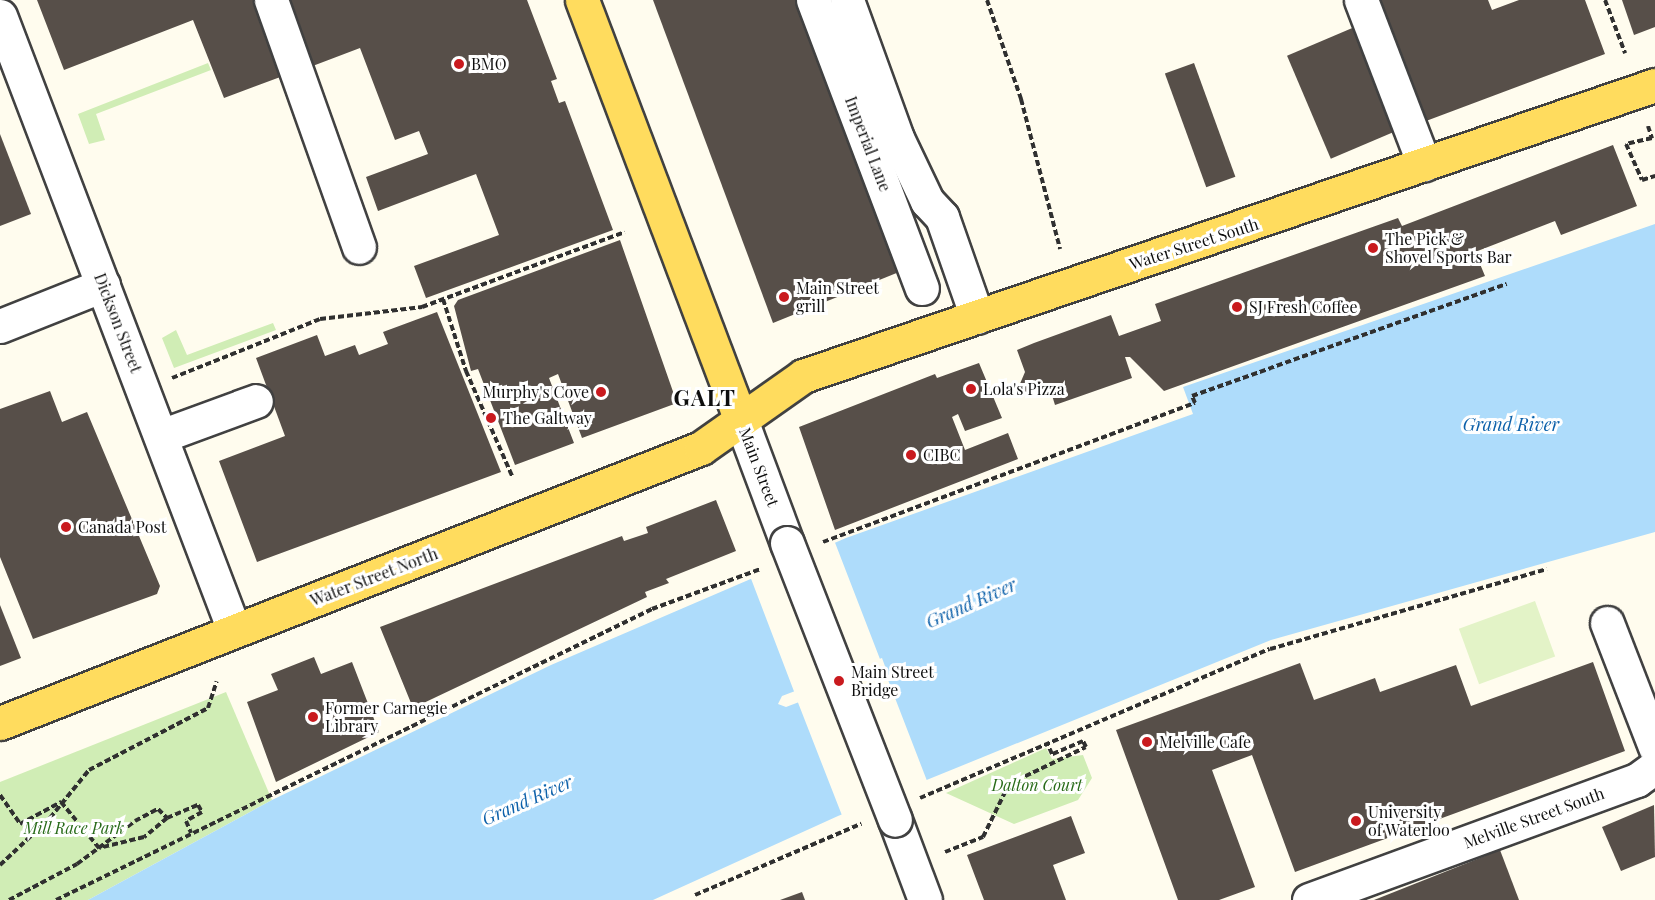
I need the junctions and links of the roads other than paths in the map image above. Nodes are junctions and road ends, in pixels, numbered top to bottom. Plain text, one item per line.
1 (271, 0) edge
2 (582, 0) edge
3 (813, 0) edge
4 (847, 0) edge
5 (1361, 0) edge
6 (0, 16) edge
7 (1655, 85) edge
8 (1424, 164) junction
9 (359, 247) dead end
10 (103, 285) junction
11 (922, 288) dead end
12 (977, 317) junction
13 (0, 326) edge
14 (256, 401) dead end
15 (741, 420) junction
16 (161, 436) junction
17 (1607, 623) dead end
18 (234, 630) junction
19 (0, 723) edge
20 (1655, 747) edge
21 (1655, 767) edge
22 (925, 900) edge
23 (1309, 900) edge

1 - 9 street
2 - 15 main road, Main Street
3 - 11 street, Imperial Lane
4 - 12 street
5 - 8 street
6 - 10 street, Dickson Street
7 - 8 main road, Water Street South
8 - 12 main road, Water Street South
10 - 13 street
10 - 16 street, Dickson Street
12 - 15 main road, Water Street South
14 - 16 street
15 - 18 main road, Water Street North
15 - 22 street, Main Street, bridge
16 - 18 street, Dickson Street
17 - 20 street
18 - 19 main road, Water Street North
21 - 23 street, Melville Street South

